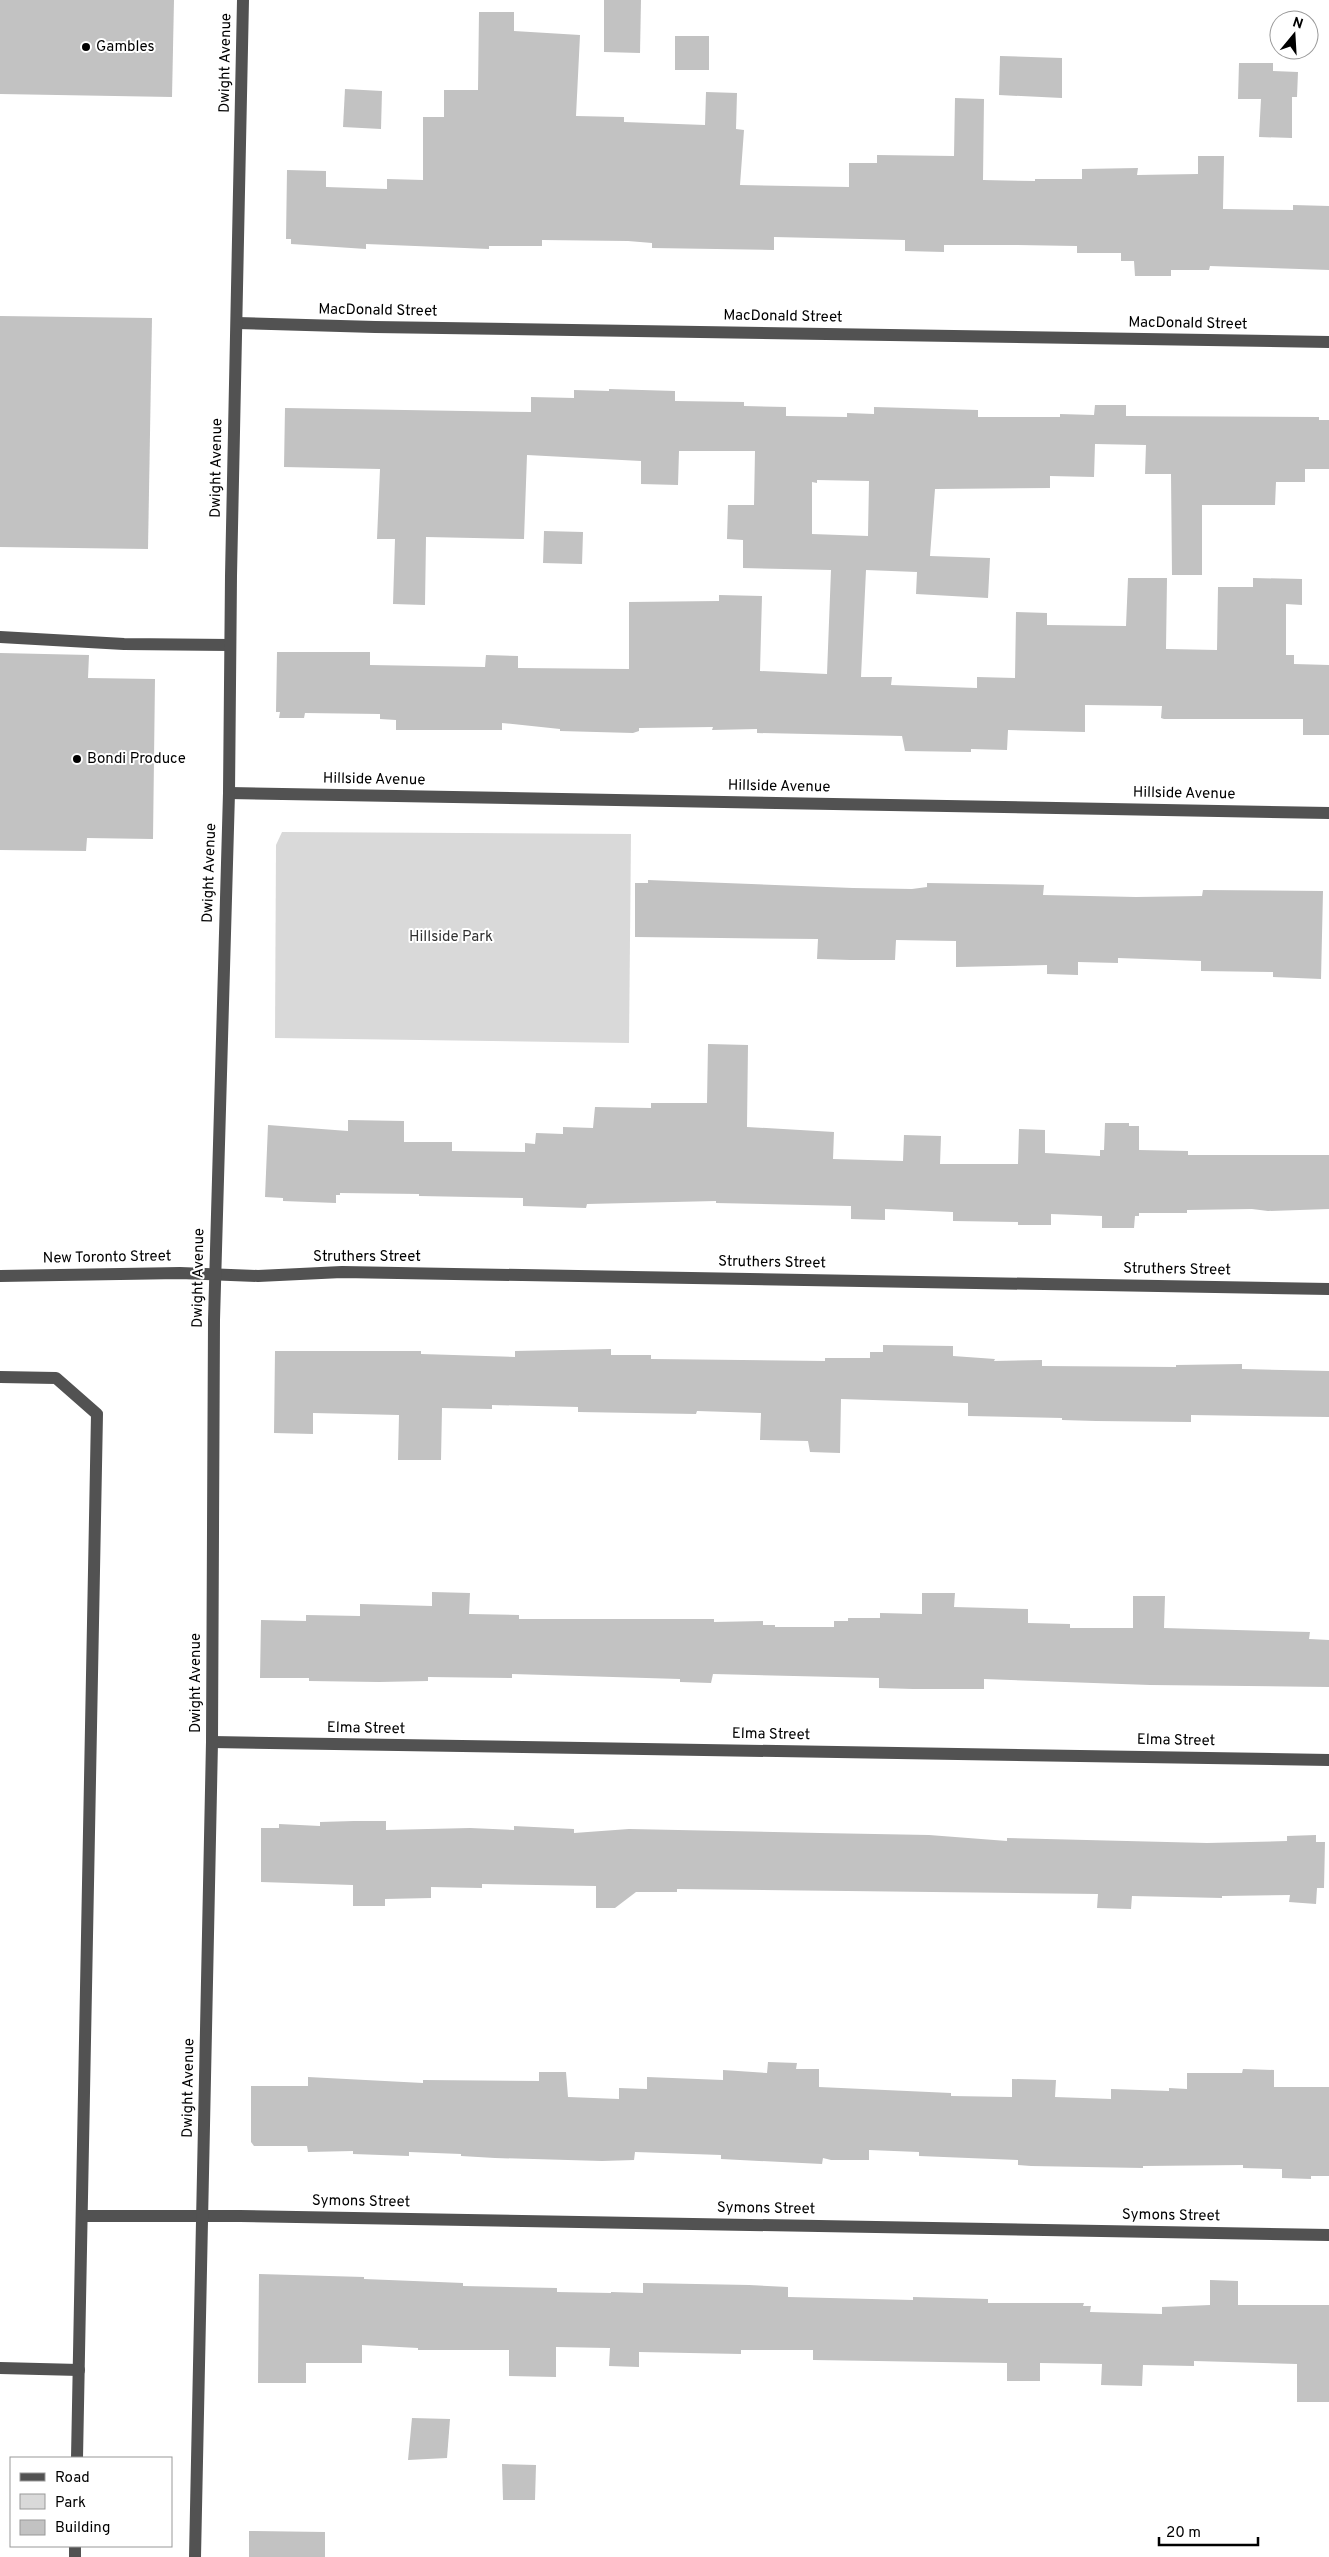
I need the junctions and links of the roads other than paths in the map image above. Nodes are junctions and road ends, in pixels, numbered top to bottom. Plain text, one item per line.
1 (244, 0) edge
2 (237, 323) junction
3 (1329, 342) edge
4 (0, 638) edge
5 (230, 645) junction
6 (229, 793) junction
7 (1329, 813) edge
8 (215, 1274) junction
9 (0, 1276) edge
10 (1329, 1288) edge
11 (0, 1377) edge
12 (212, 1742) junction
13 (1329, 1760) edge
14 (82, 2216) junction
15 (203, 2216) junction
16 (1329, 2235) edge
17 (0, 2368) edge
18 (79, 2370) junction
19 (77, 2457) edge
20 (195, 2557) edge

1 - 2 street, Dwight Avenue
2 - 3 street, MacDonald Street
2 - 5 street, Dwight Avenue
4 - 5 street
5 - 6 street, Dwight Avenue
6 - 7 street, Hillside Avenue
6 - 8 street, Dwight Avenue
8 - 9 street, New Toronto Street
8 - 10 street, Struthers Street
8 - 12 street, Dwight Avenue
11 - 14 street
12 - 13 street, Elma Street
12 - 15 street, Dwight Avenue
14 - 15 street, Symons Street
14 - 18 street
15 - 16 street, Symons Street
15 - 20 street, Dwight Avenue
17 - 18 street
18 - 19 street

